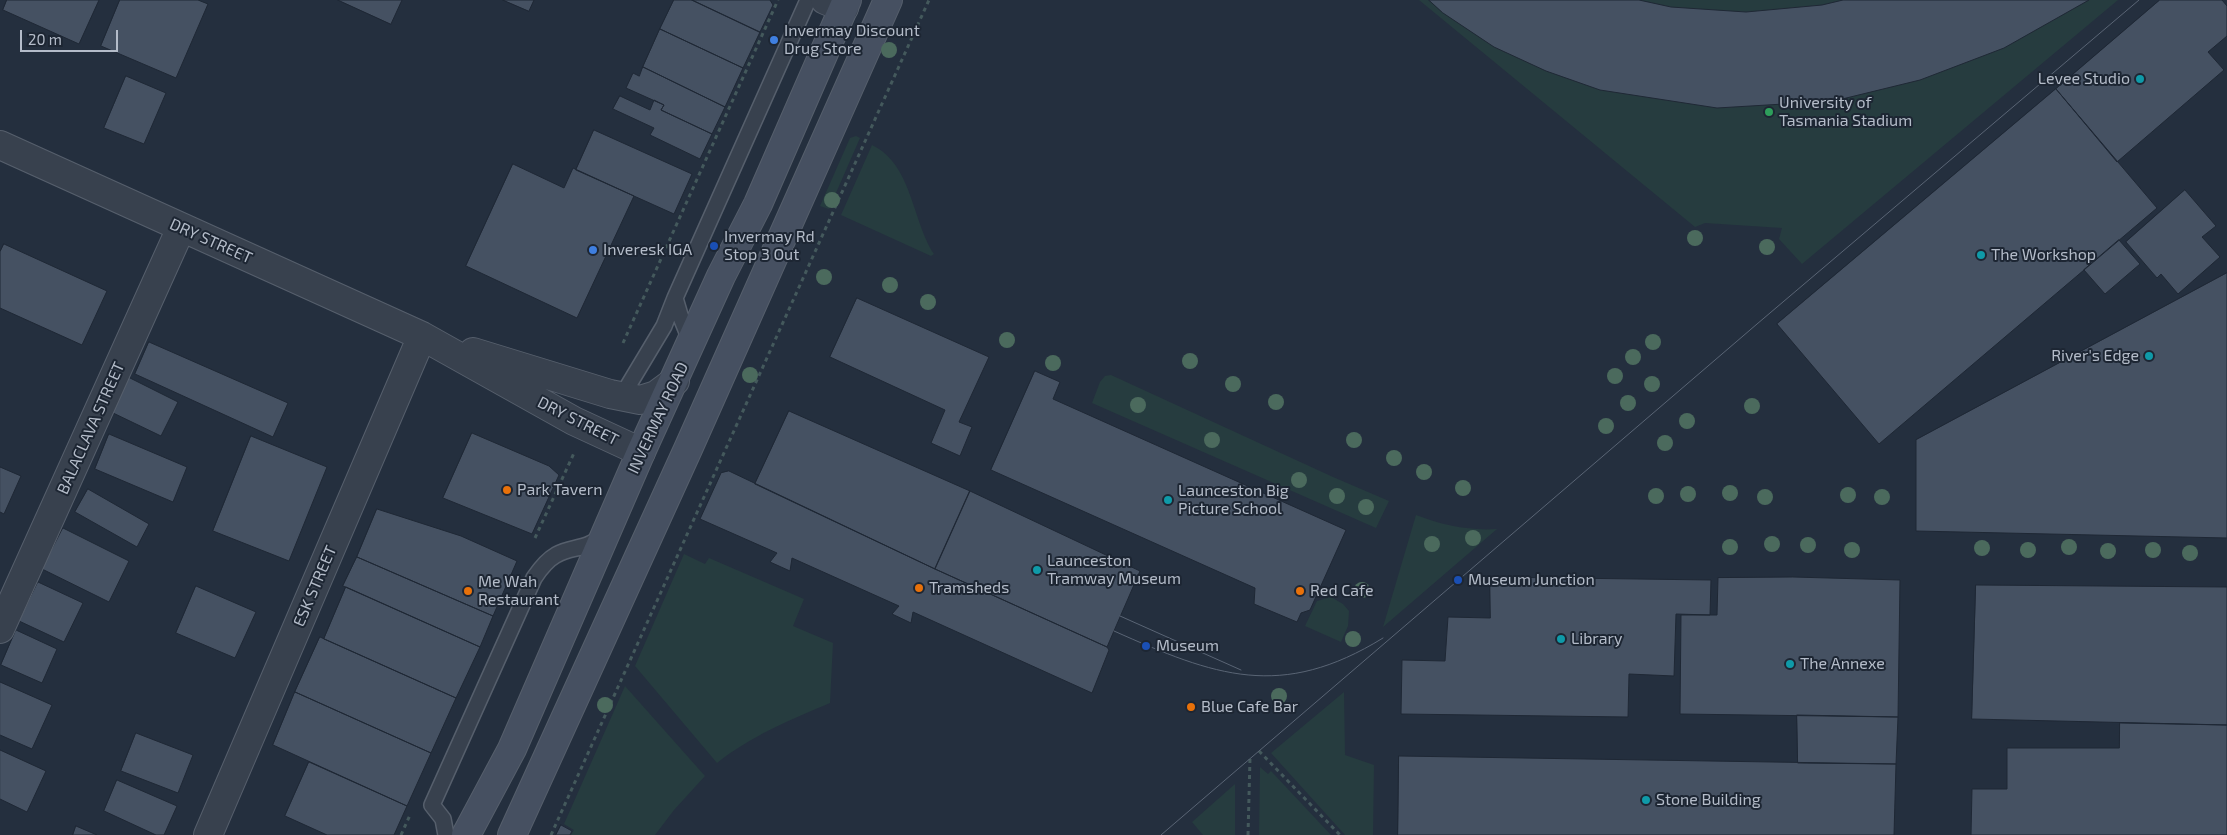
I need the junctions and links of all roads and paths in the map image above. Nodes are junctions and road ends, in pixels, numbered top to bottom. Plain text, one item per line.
1 (778, 0) edge
2 (808, 0) edge
3 (888, 0) edge
4 (929, 0) edge
5 (846, 2) edge
6 (845, 96) junction
7 (0, 145) edge
8 (758, 204) junction
9 (181, 228) junction
10 (676, 298) junction
11 (422, 336) junction
12 (692, 344) junction
13 (620, 348) dead end
14 (675, 380) junction
15 (622, 396) junction
16 (688, 449) junction
17 (642, 452) junction
18 (609, 527) junction
19 (0, 629) edge
20 (1259, 750) dead end
21 (1250, 758) dead end
22 (208, 835) edge
23 (446, 835) edge
24 (466, 835) edge
25 (512, 835) edge
26 (551, 835) edge
27 (1248, 835) edge
28 (1340, 835) edge

1 - 13 path
2 - 10 lane
3 - 6 main road
4 - 26 path
5 - 8 main road, INVERMAY ROAD
6 - 8 main road
6 - 16 main road
7 - 9 street, DRY STREET
8 - 12 main road, INVERMAY ROAD
9 - 11 street, DRY STREET
9 - 19 street, BALACLAVA STREET
10 - 12 lane
10 - 15 lane
11 - 15 street, DRY STREET
11 - 17 street, DRY STREET
11 - 22 street, ESK STREET
12 - 14 main road, INVERMAY ROAD
14 - 15 street, DRY STREET
14 - 17 main road, INVERMAY ROAD
16 - 17 main road, DRY STREET
16 - 25 main road
17 - 18 main road, INVERMAY ROAD
18 - 23 lane
18 - 24 main road, INVERMAY ROAD
20 - 28 path
21 - 27 path

